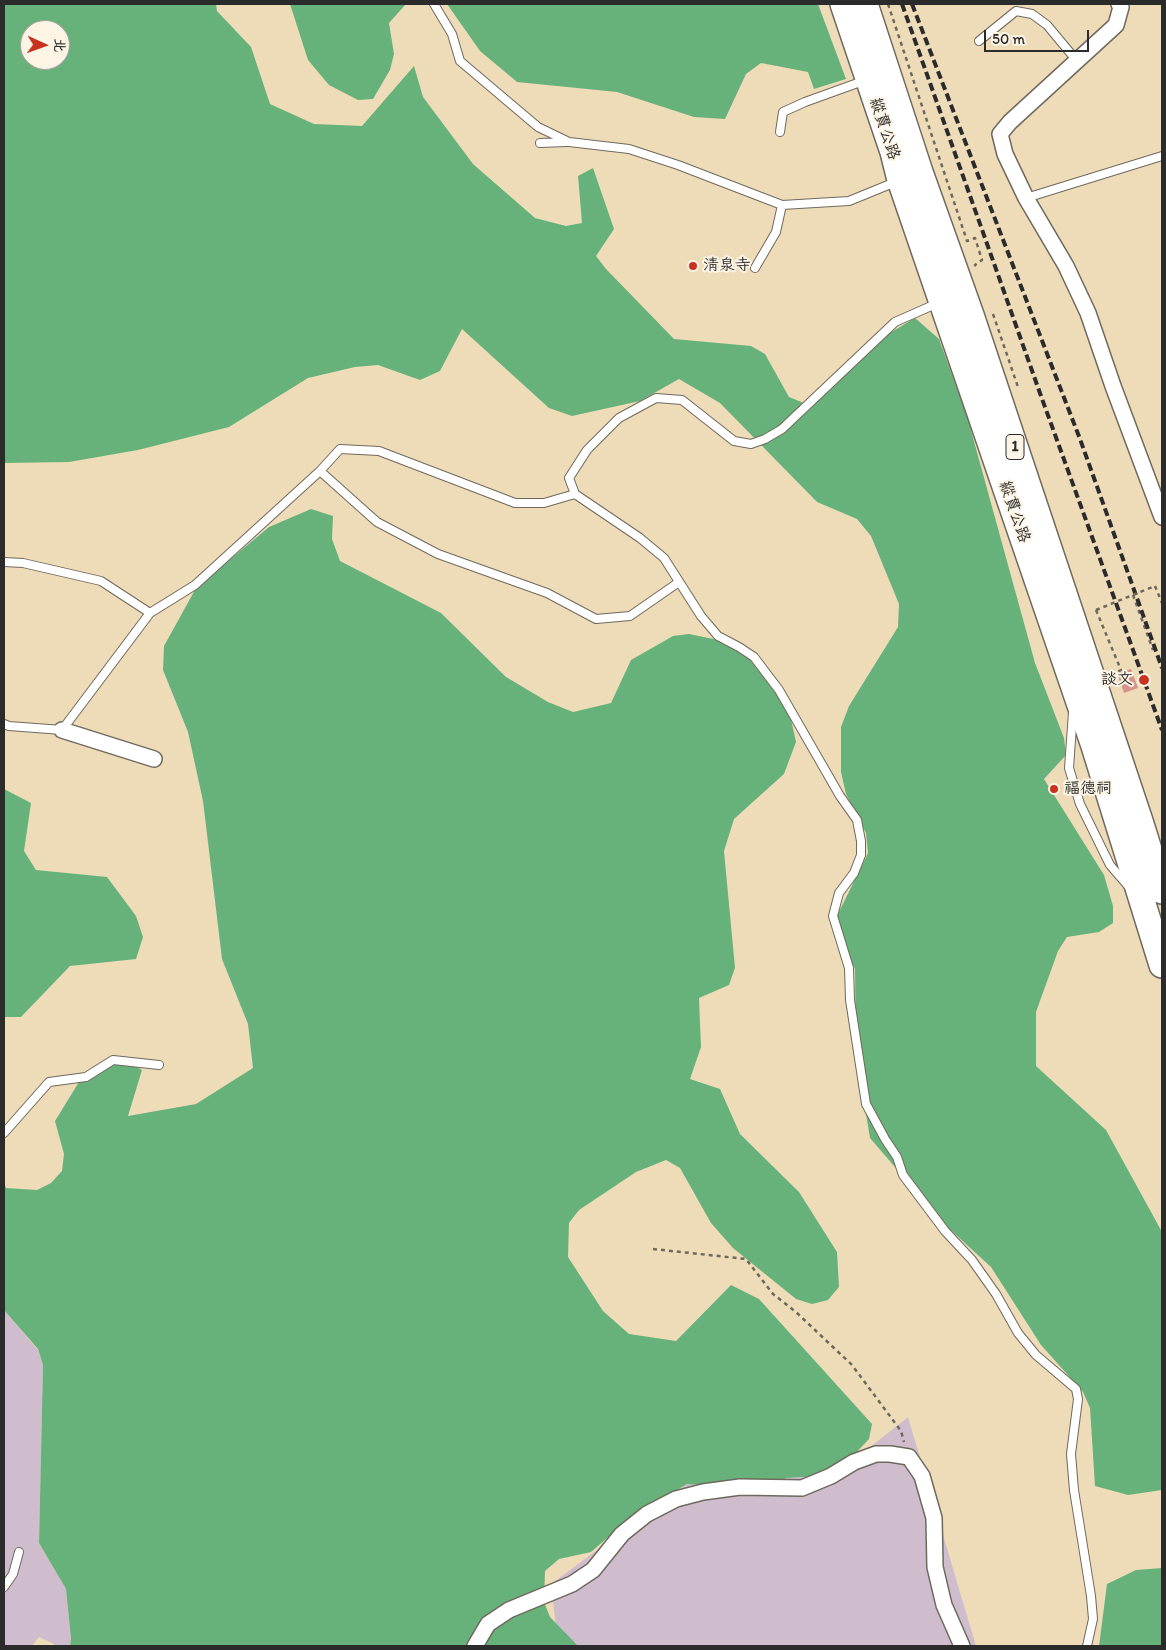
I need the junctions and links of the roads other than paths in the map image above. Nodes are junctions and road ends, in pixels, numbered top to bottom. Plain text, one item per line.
1 (434, 4) edge
2 (843, 4) edge
3 (865, 4) edge
4 (1119, 4) edge
5 (979, 41) dead end
6 (1077, 61) junction
7 (868, 79) junction
8 (780, 132) dead end
9 (569, 142) junction
10 (540, 143) dead end
11 (1162, 156) edge
12 (910, 176) junction
13 (1026, 198) junction
14 (782, 205) junction
15 (755, 268) dead end
16 (942, 301) junction
17 (320, 471) junction
18 (575, 494) junction
19 (1162, 517) edge
20 (4, 562) edge
21 (679, 582) junction
22 (150, 613) junction
23 (1075, 690) junction
24 (4, 724) edge
25 (62, 730) junction
26 (1104, 745) junction
27 (154, 759) dead end
28 (1153, 898) edge
29 (1162, 965) edge
30 (159, 1065) dead end
31 (4, 1133) edge
32 (20, 1552) dead end
33 (4, 1587) edge
34 (475, 1646) edge
35 (962, 1646) edge
36 (1087, 1646) edge

1 - 9 lane
2 - 7 main road, 縱貫公路 / 1
3 - 12 main road, 縱貫公路 / 1
4 - 6 street
5 - 6 lane
6 - 13 street
7 - 8 lane
7 - 12 main road, 縱貫公路 / 1
9 - 10 lane
9 - 14 lane
11 - 13 lane
12 - 14 lane
12 - 16 main road, 縱貫公路 / 1
12 - 26 main road, 縱貫公路 / 1
13 - 19 street
14 - 15 lane
16 - 18 lane
16 - 23 main road, 縱貫公路 / 1
17 - 18 lane
17 - 21 lane
17 - 22 lane
18 - 21 lane
20 - 22 lane
21 - 36 lane
22 - 25 lane
23 - 26 main road, 縱貫公路 / 1
23 - 28 lane
24 - 25 lane
25 - 27 street
26 - 28 main road, 縱貫公路 / 1
28 - 29 main road, 縱貫公路 / 1
30 - 31 lane
32 - 33 lane
34 - 35 street

